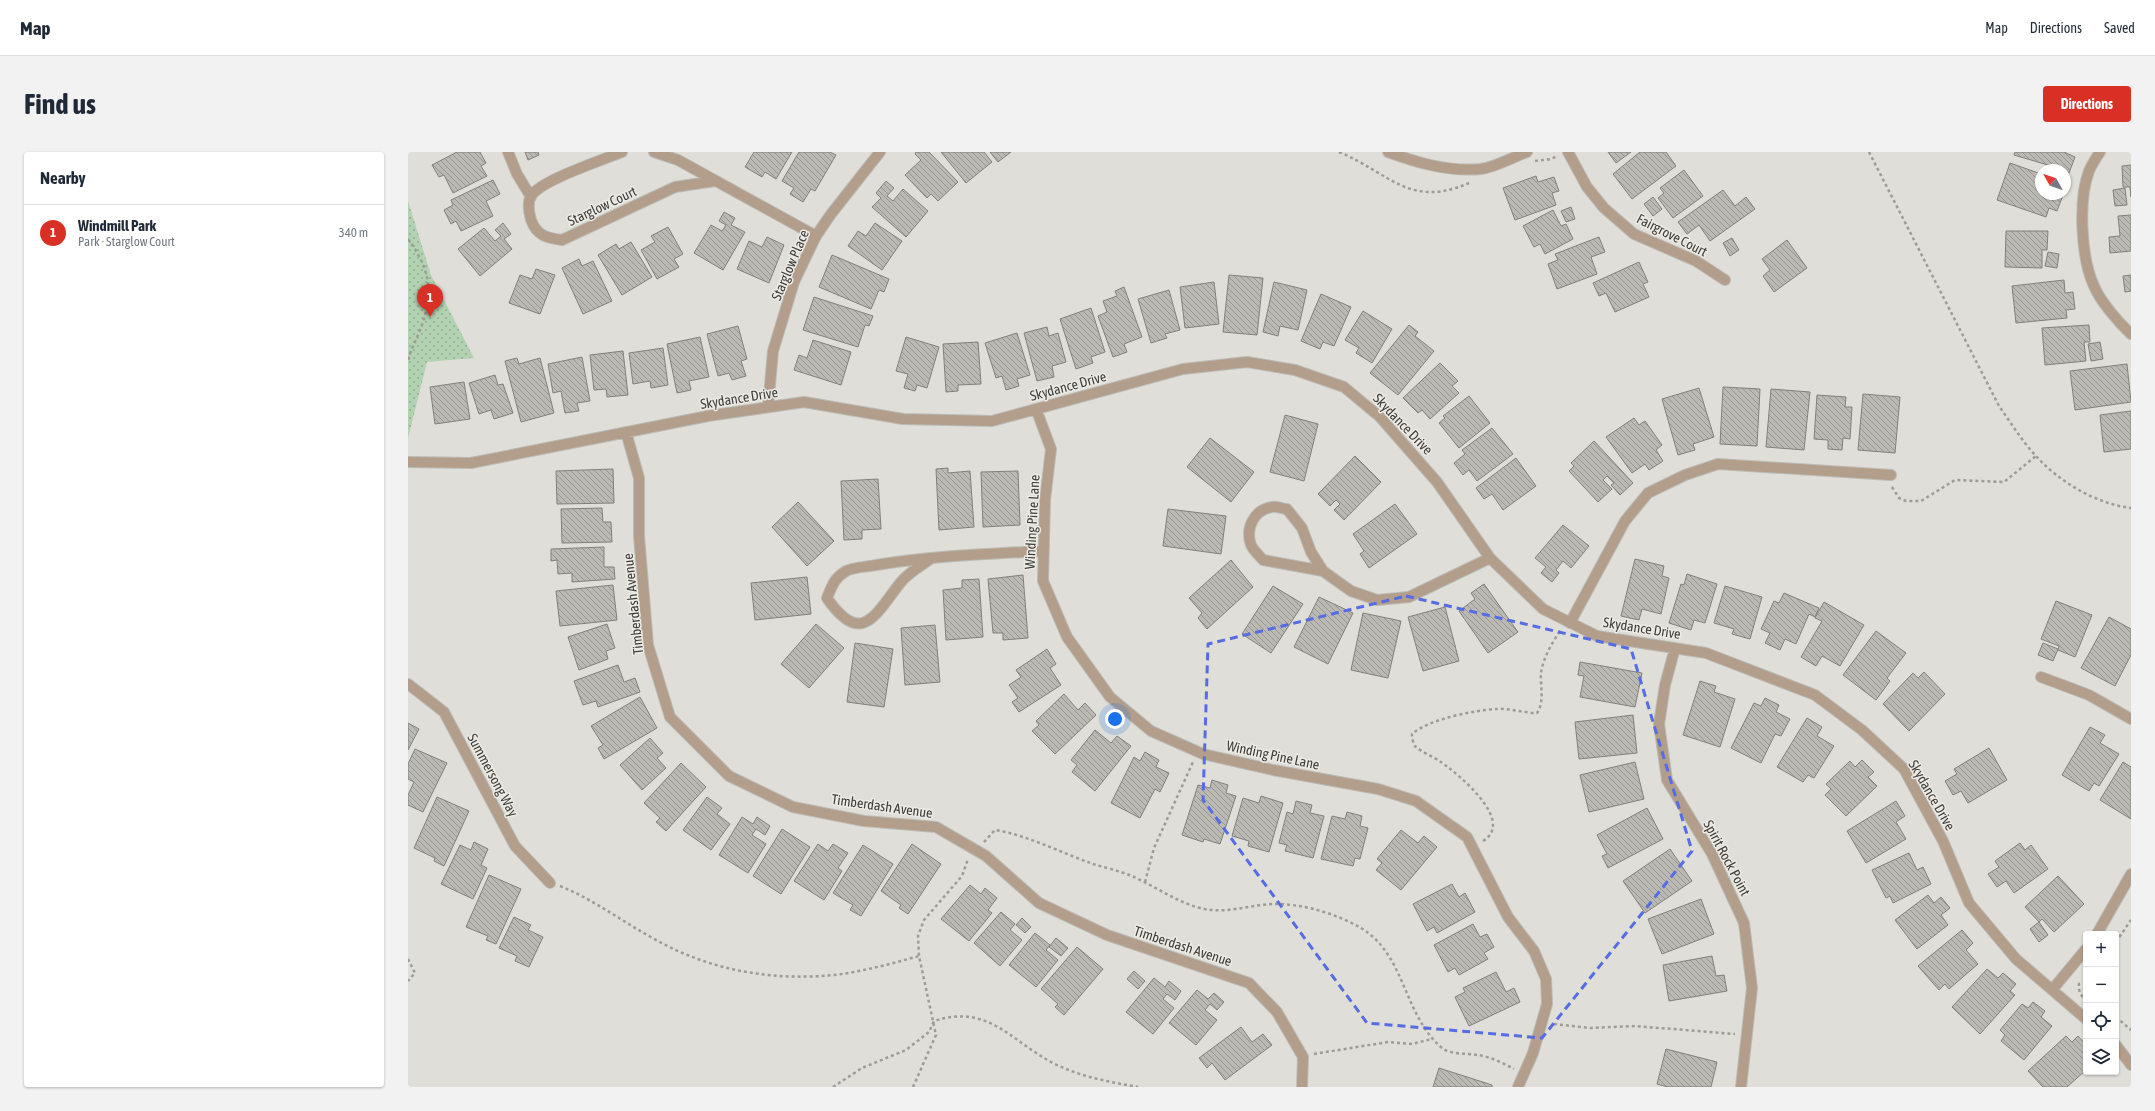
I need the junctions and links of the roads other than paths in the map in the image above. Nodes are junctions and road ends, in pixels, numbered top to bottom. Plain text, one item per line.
1 (508, 152) edge
2 (622, 152) edge
3 (654, 152) edge
4 (880, 152) edge
5 (1388, 152) edge
6 (1527, 152) edge
7 (1568, 152) edge
8 (2100, 152) edge
9 (715, 181) junction
10 (531, 197) junction
11 (816, 236) junction
12 (1725, 280) dead end
13 (2131, 334) edge
14 (768, 407) junction
15 (1036, 409) junction
16 (626, 432) junction
17 (408, 462) edge
18 (1891, 475) road end
19 (1043, 551) junction
20 (1490, 558) junction
21 (930, 559) junction
22 (1323, 570) junction
23 (1570, 623) junction
24 (1675, 648) junction
25 (2041, 677) dead end
26 (408, 684) edge
27 (2131, 719) edge
28 (2131, 874) edge
29 (550, 883) road end
30 (2099, 931) edge
31 (2083, 953) edge
32 (2052, 990) junction
33 (2083, 1016) edge
34 (2119, 1049) edge
35 (2131, 1065) edge
36 (1302, 1087) edge
37 (1518, 1087) edge
38 (1741, 1087) edge

1 - 10 street
2 - 10 street
3 - 9 street
4 - 11 street, Starglow Place
5 - 6 street
7 - 12 street, Fairgrove Court
8 - 13 street
9 - 10 street, Starglow Court
9 - 11 street
11 - 14 street, Starglow Place
14 - 15 street, Skydance Drive
14 - 16 street, Skydance Drive
15 - 19 street, Winding Pine Lane
15 - 20 street, Skydance Drive
16 - 17 street, Skydance Drive
16 - 36 street, Timberdash Avenue
18 - 23 street
19 - 21 street
19 - 37 street, Winding Pine Lane
20 - 22 street
20 - 23 street, Skydance Drive
21 - 21 street
22 - 22 street
23 - 24 street, Skydance Drive
24 - 32 street, Skydance Drive
24 - 38 street, Spirit Rock Point
25 - 27 street
26 - 29 street, Summersong Way
28 - 30 street
31 - 32 street
32 - 33 street, Skydance Drive
34 - 35 street

